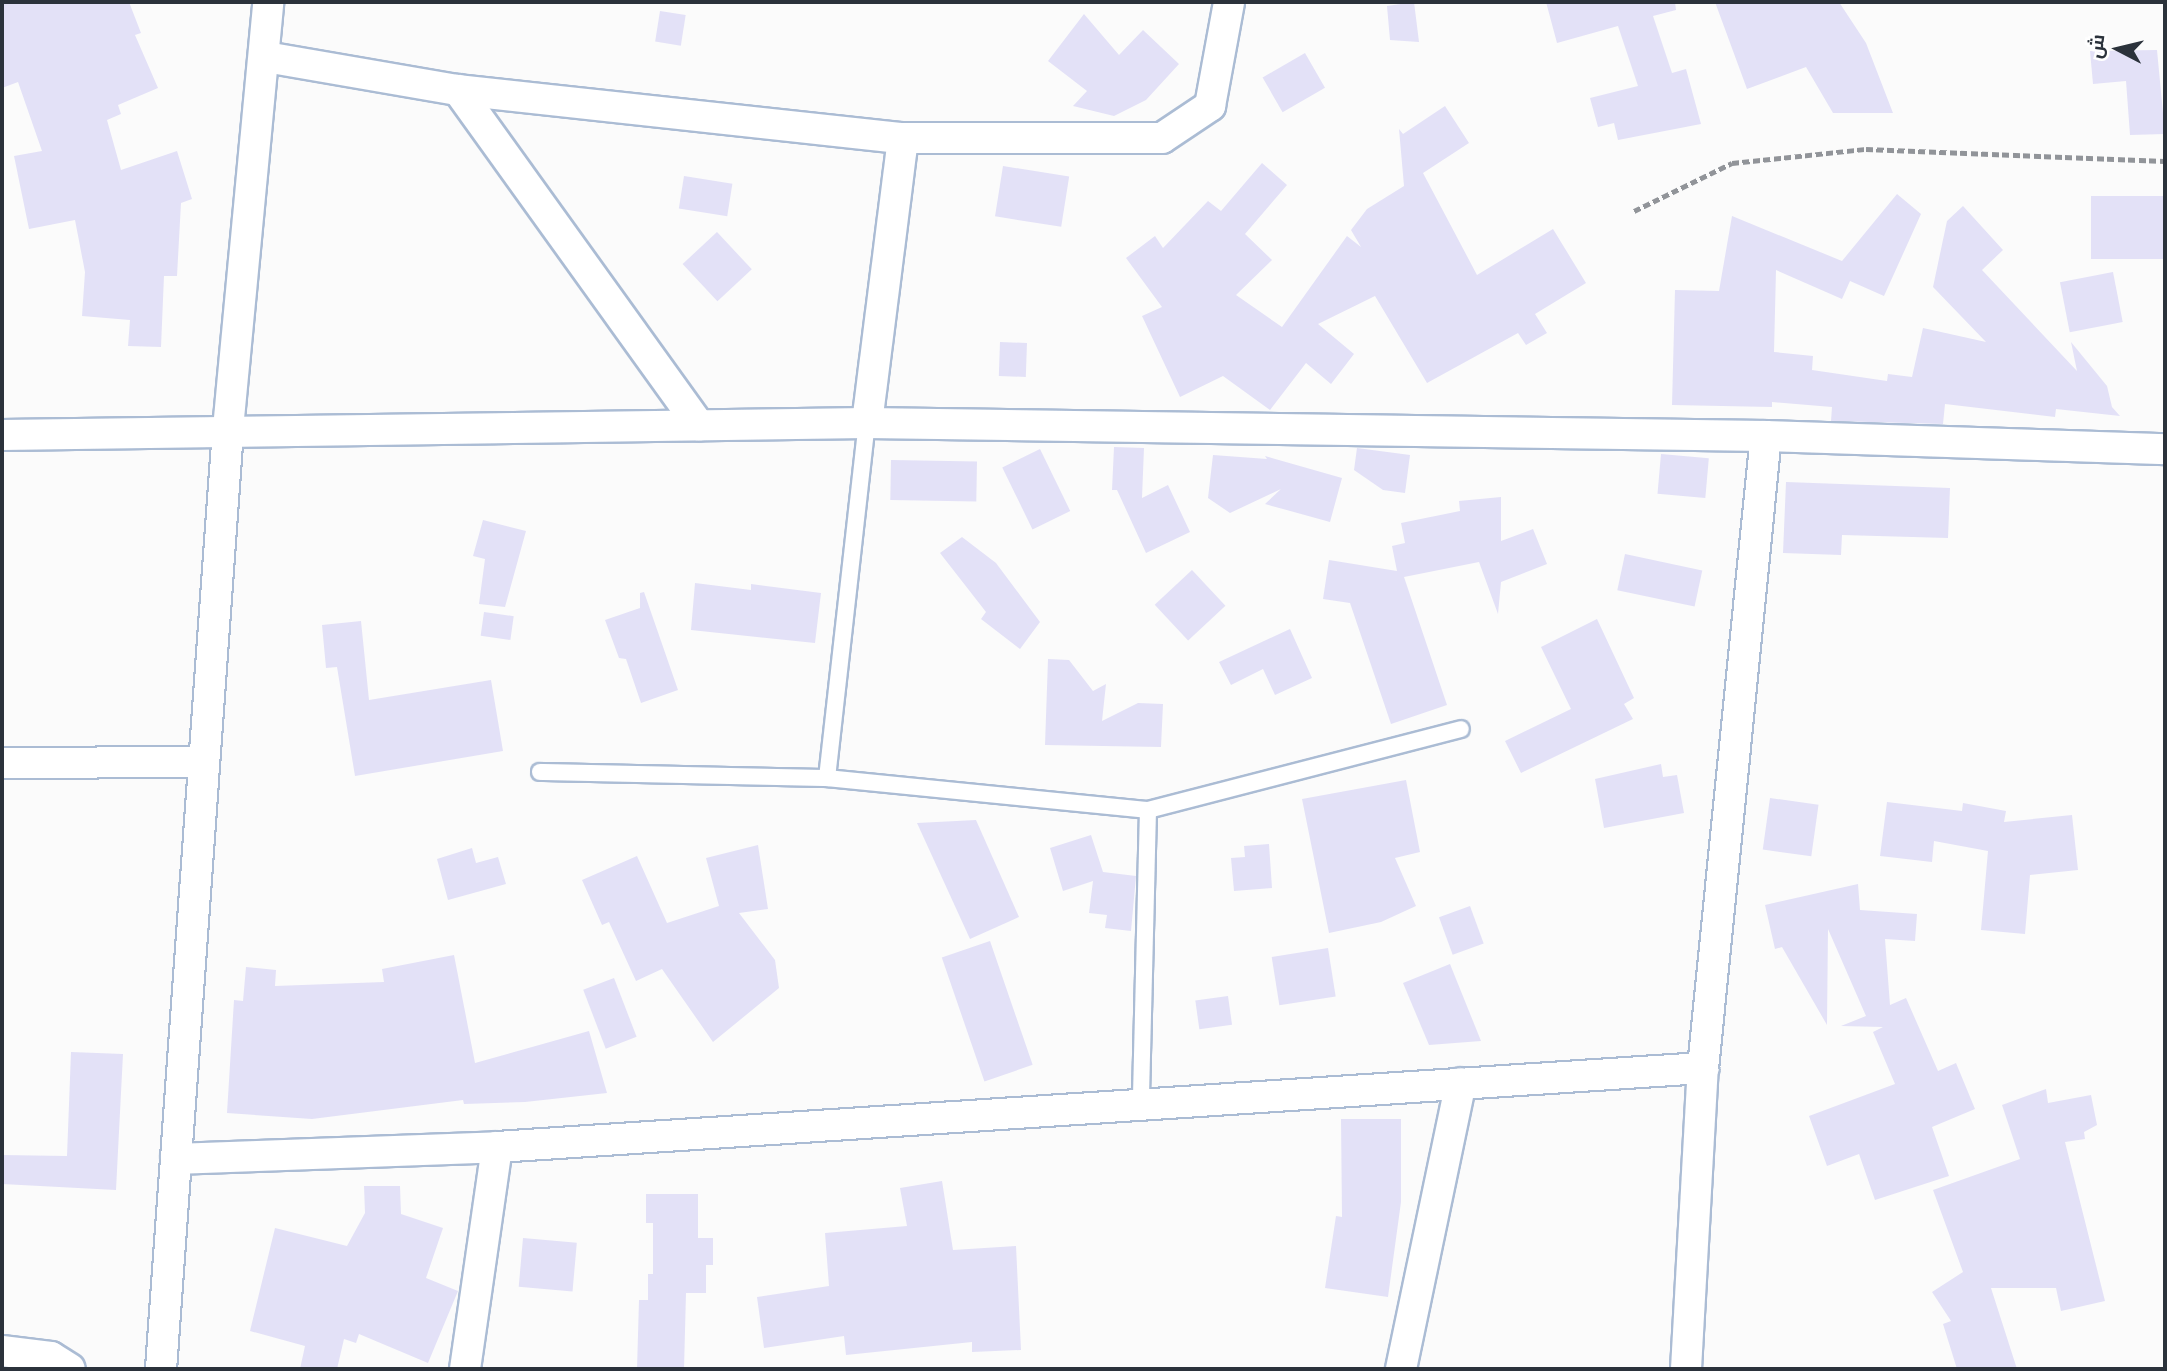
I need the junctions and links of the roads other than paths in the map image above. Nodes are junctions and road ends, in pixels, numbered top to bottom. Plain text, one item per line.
1 (268, 2) edge
2 (1229, 2) edge
3 (266, 57) junction
4 (458, 90) junction
5 (903, 138) junction
6 (867, 423) junction
7 (699, 425) junction
8 (228, 429) junction
9 (2, 435) edge
10 (1766, 436) junction
11 (2165, 449) edge
12 (1461, 729) dead end
13 (204, 762) junction
14 (2, 763) edge
15 (540, 772) dead end
16 (827, 778) junction
17 (1148, 810) junction
18 (1703, 1068) junction
19 (1461, 1083) junction
20 (1141, 1103) junction
21 (497, 1147) junction
22 (176, 1159) junction
23 (2, 1351) edge
24 (70, 1369) edge
25 (161, 1369) edge
26 (465, 1369) edge
27 (1401, 1369) edge
28 (1686, 1369) edge

1 - 3 street
2 - 5 street
3 - 4 street
3 - 8 street
4 - 5 street
4 - 7 street
5 - 6 street
6 - 7 street
6 - 10 street
6 - 16 lane
7 - 8 street
8 - 9 street
8 - 13 street
10 - 11 street
10 - 18 street
12 - 17 lane
13 - 14 street
13 - 22 street
15 - 16 lane
16 - 17 lane
17 - 20 lane
18 - 19 street
18 - 28 street
19 - 20 street
19 - 27 street
20 - 21 street
21 - 22 street
21 - 26 street
22 - 25 street
23 - 24 street

